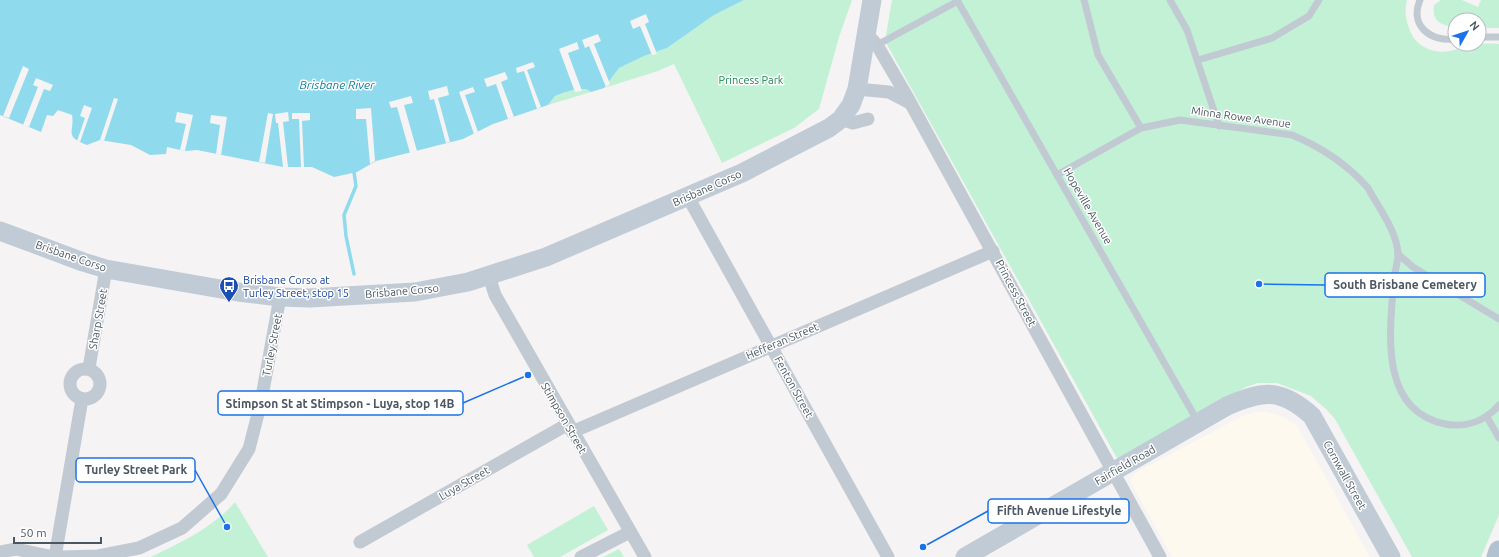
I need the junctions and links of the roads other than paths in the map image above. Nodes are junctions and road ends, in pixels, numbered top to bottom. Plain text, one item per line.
1 (872, 0) edge
2 (957, 0) edge
3 (1084, 0) edge
4 (1170, 0) edge
5 (1318, 0) edge
6 (1420, 0) edge
7 (1499, 36) edge
8 (1487, 37) edge
9 (872, 39) junction
10 (1447, 39) edge
11 (1198, 60) junction
12 (857, 90) junction
13 (910, 103) junction
14 (868, 119) dead end
15 (835, 124) junction
16 (1219, 126) junction
17 (1141, 128) junction
18 (1058, 175) junction
19 (688, 197) junction
20 (0, 231) edge
21 (993, 251) junction
22 (1398, 254) junction
23 (106, 269) junction
24 (489, 276) junction
25 (280, 297) junction
26 (1499, 319) edge
27 (771, 346) junction
28 (89, 368) junction
29 (82, 399) junction
30 (1291, 400) joint
31 (1499, 405) edge
32 (1487, 417) junction
33 (1198, 422) junction
34 (570, 428) junction
35 (1499, 438) edge
36 (1114, 473) junction
37 (630, 532) junction
38 (360, 542) dead end
39 (1499, 551) edge
40 (0, 552) edge
41 (54, 557) edge
42 (62, 557) edge
43 (580, 557) edge
44 (645, 557) edge
45 (888, 557) edge
46 (965, 557) edge
47 (1160, 557) edge
48 (1391, 557) edge
49 (1497, 557) edge

1 - 9 street
2 - 9 lane
2 - 18 lane, Hopeville Avenue
3 - 17 lane
4 - 11 lane
5 - 11 lane
6 - 10 lane
7 - 8 lane
9 - 12 street
9 - 13 street, Princess Street
11 - 16 lane
12 - 13 street
12 - 15 street
13 - 21 street, Princess Street
14 - 15 street
15 - 19 street, Brisbane Corso
16 - 17 lane, Minna Rowe Avenue
16 - 22 lane, Minna Rowe Avenue
17 - 18 lane, Minna Rowe Avenue
18 - 33 lane, Hopeville Avenue
19 - 24 street, Brisbane Corso
19 - 27 street, Fenton Street
20 - 23 street, Brisbane Corso
21 - 27 street, Hefferan Street
21 - 36 street, Princess Street
22 - 26 lane
22 - 32 lane, Minna Rowe Avenue
23 - 25 street, Brisbane Corso
23 - 28 street, Sharp Street
24 - 25 street, Brisbane Corso
24 - 34 street, Stimpson Street
25 - 42 street, Turley Street
27 - 34 street, Hefferan Street
27 - 45 street, Fenton Street
28 - 29 street
28 - 29 street
29 - 41 street
30 - 33 street, Fairfield Road
30 - 48 street, Cornwall Street
31 - 32 lane, Minna Rowe Avenue
32 - 35 lane
33 - 36 street, Fairfield Road
34 - 37 street, Stimpson Street
34 - 38 street, Luya Street
36 - 46 street, Fairfield Road
36 - 47 street, Princess Street
37 - 43 street
37 - 44 street, Stimpson Street
39 - 49 main road
40 - 41 street

